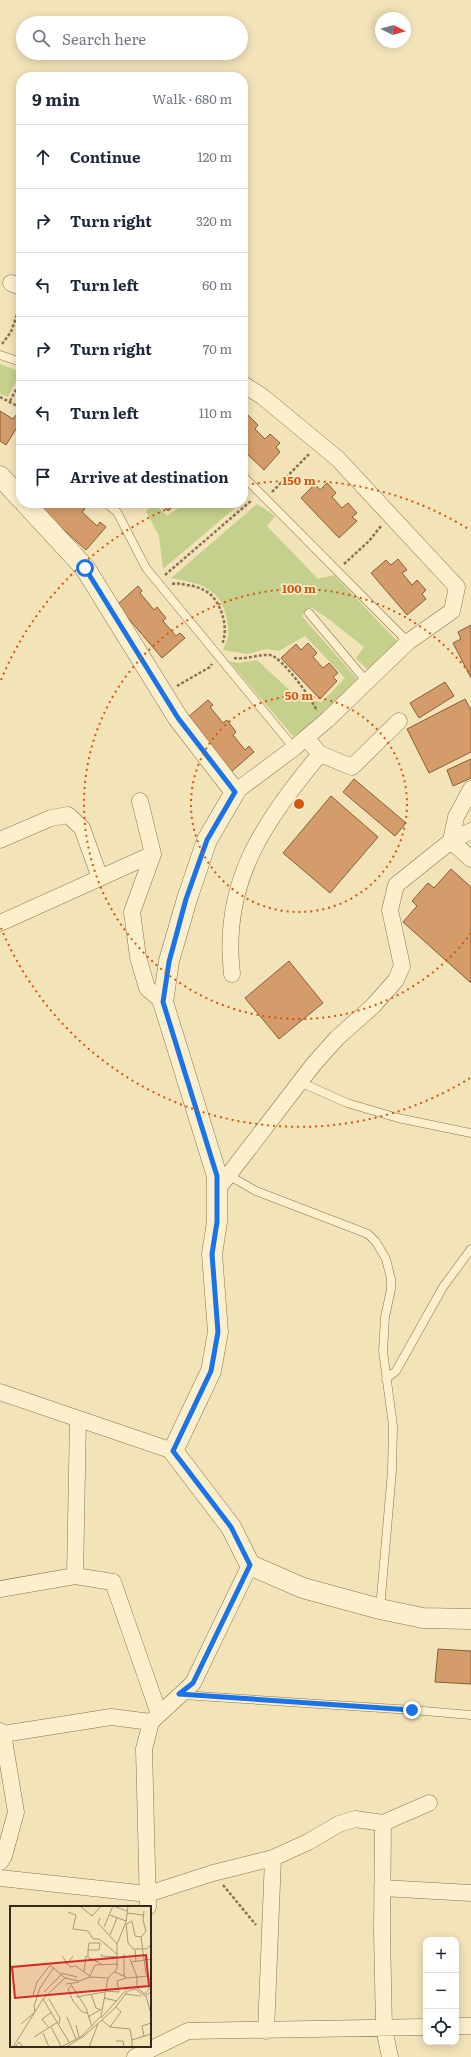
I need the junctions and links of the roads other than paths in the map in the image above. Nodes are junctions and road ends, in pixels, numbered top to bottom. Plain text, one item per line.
1 (0, 355) edge
2 (16, 360) edge
3 (248, 387) edge
4 (0, 476) edge
5 (248, 481) edge
6 (16, 494) edge
7 (30, 508) edge
8 (112, 508) edge
9 (309, 613) dead end
10 (408, 642) junction
11 (367, 682) junction
12 (399, 721) dead end
13 (306, 738) junction
14 (294, 748) junction
15 (320, 754) junction
16 (471, 789) edge
17 (235, 792) junction
18 (140, 801) dead end
19 (471, 831) edge
20 (0, 840) edge
21 (451, 841) junction
22 (153, 854) junction
23 (471, 859) edge
24 (100, 878) junction
25 (0, 923) edge
26 (232, 974) dead end
27 (163, 1002) junction
28 (300, 1082) junction
29 (471, 1133) edge
30 (223, 1182) junction
31 (471, 1250) edge
32 (386, 1379) junction
33 (0, 1392) edge
34 (78, 1419) junction
35 (173, 1451) junction
36 (250, 1565) junction
37 (75, 1576) junction
38 (0, 1589) edge
39 (380, 1609) junction
40 (471, 1619) edge
41 (179, 1694) junction
42 (471, 1716) edge
43 (155, 1718) junction
44 (1, 1732) edge
45 (429, 1803) dead end
46 (383, 1823) junction
47 (273, 1858) junction
48 (0, 1862) edge
49 (0, 1878) edge
50 (382, 1888) junction
51 (471, 1893) edge
52 (148, 1900) edge
53 (459, 2026) edge
54 (471, 2026) edge
55 (423, 2027) edge
56 (384, 2029) junction
57 (266, 2030) junction
58 (143, 2051) edge
59 (390, 2057) edge

1 - 2 lane
3 - 10 street
4 - 6 street
5 - 10 lane
7 - 17 street
8 - 14 lane
9 - 11 lane
10 - 11 street
11 - 13 street
12 - 15 street
13 - 14 street
13 - 15 street
14 - 17 street
15 - 26 street
16 - 21 street
17 - 27 street
18 - 22 street
19 - 21 street
20 - 24 street
21 - 23 street
21 - 28 street
22 - 24 street
22 - 27 street
24 - 25 street
27 - 30 street
28 - 29 lane
28 - 30 street
30 - 32 lane
30 - 35 street
31 - 32 lane
32 - 39 lane
33 - 34 street
34 - 35 street
34 - 37 street
35 - 36 street
36 - 39 street
36 - 41 street
37 - 38 street
37 - 43 street
39 - 40 street
41 - 42 lane
41 - 43 street
43 - 44 street
43 - 52 street
44 - 48 street
45 - 46 street
46 - 47 street
46 - 50 street
47 - 52 street
47 - 57 street
49 - 52 street
50 - 51 street
50 - 56 street
53 - 54 street
55 - 56 street
56 - 57 street
56 - 59 street
57 - 58 street

